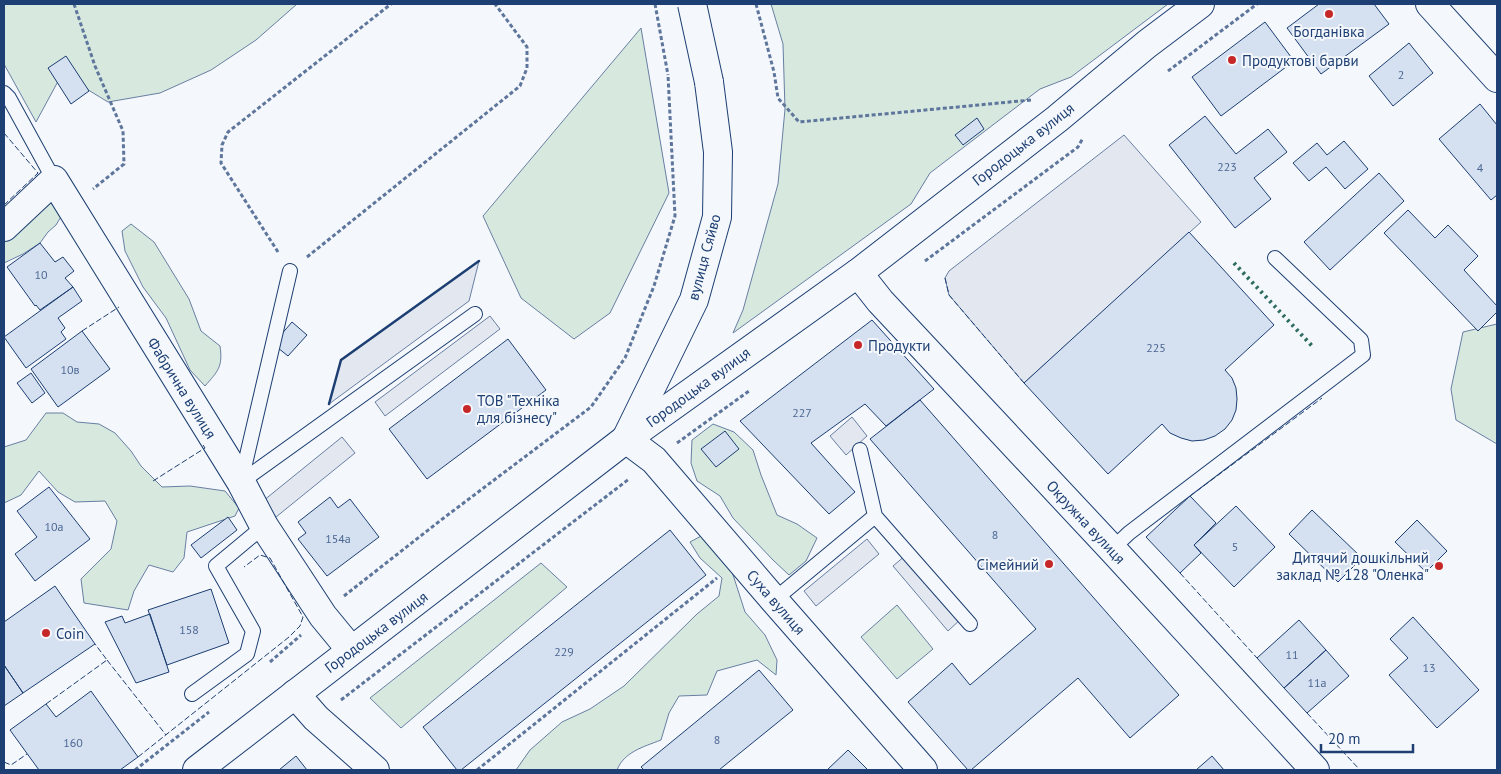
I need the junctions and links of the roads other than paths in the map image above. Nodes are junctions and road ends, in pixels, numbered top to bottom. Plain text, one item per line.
1 (692, 4) edge
2 (1200, 4) edge
3 (1430, 4) edge
4 (1497, 78) edge
5 (4, 93) edge
6 (54, 180) junction
7 (4, 227) edge
8 (1275, 258) dead end
9 (290, 271) road end
10 (858, 273) junction
11 (474, 314) dead end
12 (626, 438) junction
13 (860, 450) dead end
14 (241, 482) junction
15 (875, 516) junction
16 (264, 526) junction
17 (1112, 549) junction
18 (774, 600) junction
19 (970, 624) dead end
20 (351, 650) junction
21 (192, 694) dead end
22 (295, 694) junction
23 (196, 770) edge
24 (375, 770) edge
25 (923, 770) edge
26 (1315, 770) edge

1 - 12 main road, вулиця Сяйво, bridge
2 - 10 main road, Городоцька вулиця
3 - 4 main road
5 - 6 lane
6 - 7 main road
6 - 14 main road, Фабрична вулиця
8 - 17 lane
9 - 14 lane
10 - 12 main road, Городоцька вулиця
10 - 17 main road, Окружна вулиця
11 - 14 lane
12 - 18 main road, Суха вулиця
12 - 20 main road, Городоцька вулиця
13 - 15 lane
14 - 16 main road, Фабрична вулиця
15 - 18 lane
15 - 19 lane
16 - 20 main road, Фабрична вулиця
16 - 21 lane
17 - 26 main road, Окружна вулиця
18 - 25 main road, Суха вулиця
20 - 22 main road, Городоцька вулиця
22 - 23 main road, Городоцька вулиця
22 - 24 main road

